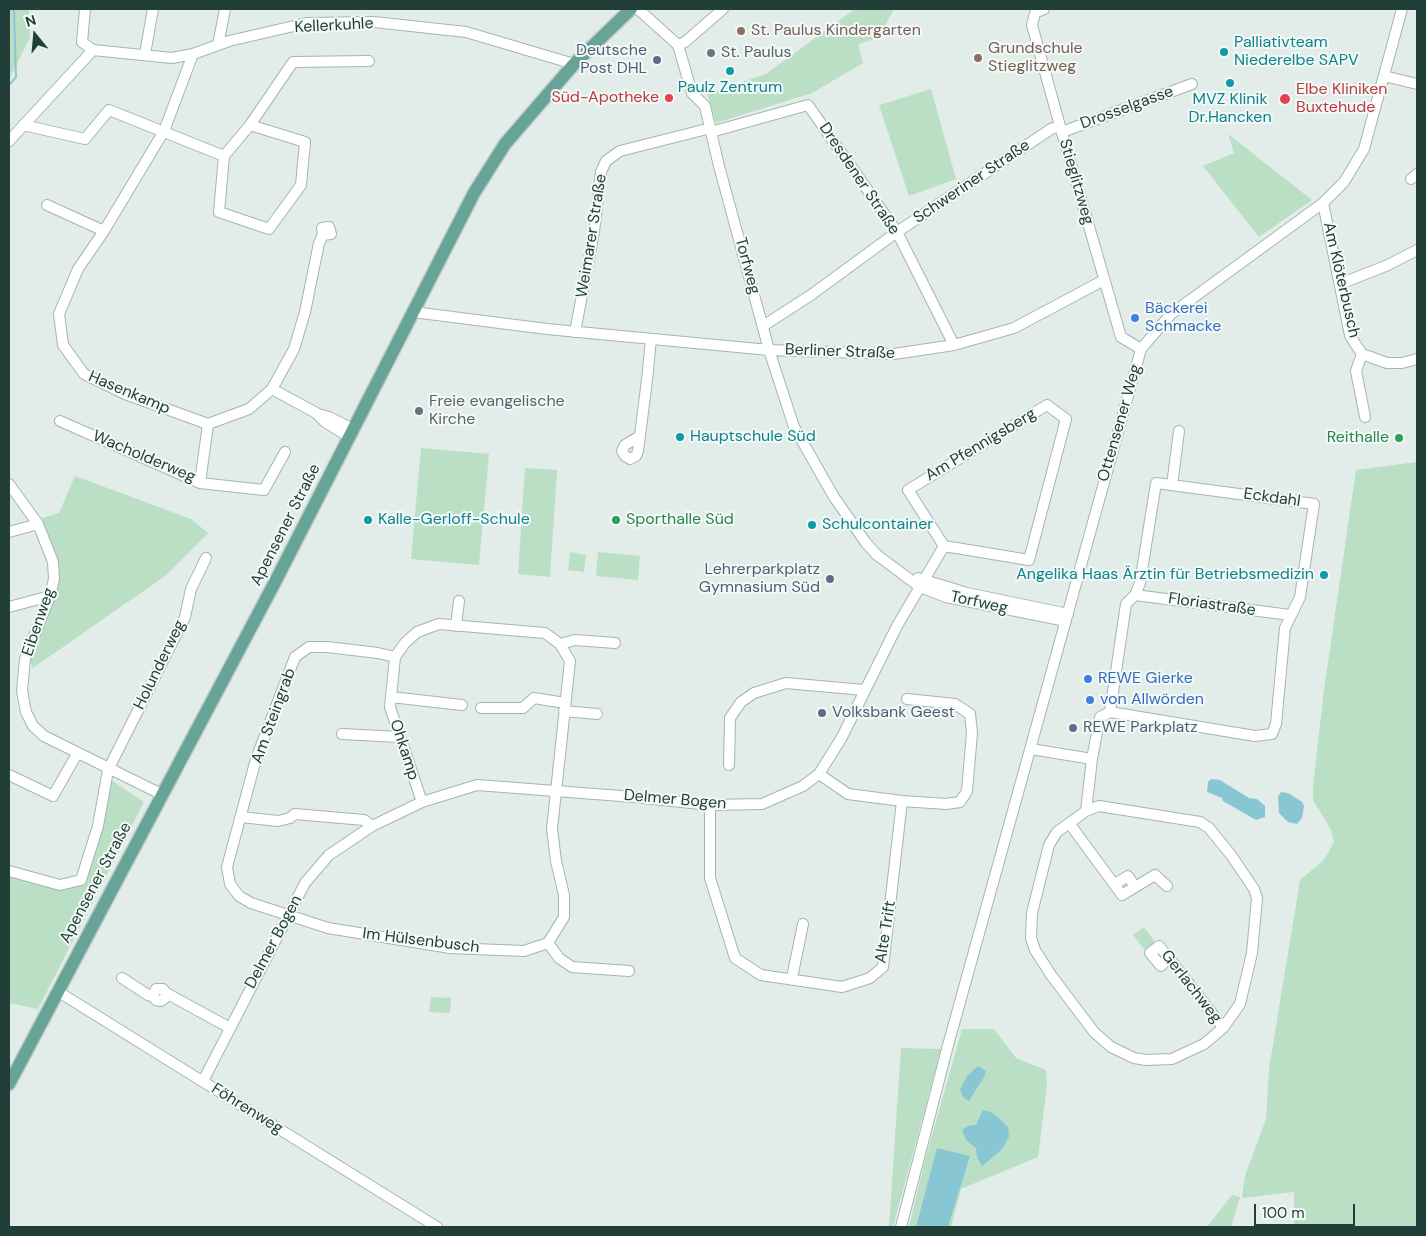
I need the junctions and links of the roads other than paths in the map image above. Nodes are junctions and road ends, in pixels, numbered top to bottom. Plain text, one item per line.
1 (84, 9) edge
2 (153, 9) edge
3 (225, 9) edge
4 (631, 9) edge
5 (638, 9) edge
6 (723, 9) edge
7 (1044, 9) edge
8 (1402, 9) edge
9 (218, 45) junction
10 (678, 45) junction
11 (93, 50) junction
12 (146, 50) junction
13 (189, 55) junction
14 (369, 61) dead end
15 (574, 64) junction
16 (1384, 76) junction
17 (1192, 84) dead end
18 (1417, 84) edge
19 (23, 125) junction
20 (250, 125) junction
21 (1061, 129) junction
22 (711, 130) junction
23 (164, 131) junction
24 (9, 141) edge
25 (224, 156) junction
26 (1323, 203) junction
27 (47, 205) dead end
28 (104, 231) junction
29 (896, 232) junction
30 (323, 235) dead end
31 (1417, 250) edge
32 (1104, 280) junction
33 (1340, 284) junction
34 (413, 312) junction
35 (763, 326) junction
36 (575, 332) junction
37 (651, 339) junction
38 (954, 345) junction
39 (1141, 349) junction
40 (769, 350) junction
41 (1362, 354) junction
42 (1417, 359) edge
43 (272, 389) junction
44 (1365, 417) dead end
45 (60, 421) dead end
46 (208, 424) junction
47 (1179, 431) dead end
48 (351, 433) junction
49 (640, 436) dead end
50 (285, 452) dead end
51 (200, 483) junction
52 (9, 484) edge
53 (1172, 485) junction
54 (38, 524) junction
55 (9, 532) edge
56 (944, 546) junction
57 (206, 558) dead end
58 (922, 584) junction
59 (1134, 594) junction
60 (50, 596) junction
61 (459, 602) dead end
62 (9, 607) edge
63 (1290, 615) junction
64 (1067, 618) junction
65 (456, 626) junction
66 (560, 644) junction
67 (615, 644) dead end
68 (395, 657) junction
69 (864, 690) junction
70 (391, 697) junction
71 (907, 699) dead end
72 (462, 705) dead end
73 (564, 707) junction
74 (481, 708) dead end
75 (1110, 712) junction
76 (597, 714) dead end
77 (342, 734) dead end
78 (399, 737) junction
79 (1031, 749) junction
80 (77, 754) junction
81 (1092, 759) junction
82 (729, 765) dead end
83 (108, 770) junction
84 (819, 774) junction
85 (9, 775) edge
86 (555, 790) junction
87 (160, 794) junction
88 (902, 801) junction
89 (422, 802) junction
90 (710, 806) junction
91 (1086, 811) junction
92 (240, 817) junction
93 (1069, 823) junction
94 (372, 826) junction
95 (9, 871) edge
96 (1167, 886) dead end
97 (287, 916) junction
98 (803, 924) dead end
99 (548, 943) junction
100 (1160, 946) dead end
101 (629, 971) dead end
102 (122, 978) dead end
103 (792, 978) junction
104 (57, 991) junction
105 (230, 1028) junction
106 (1223, 1028) junction
107 (203, 1081) junction
108 (9, 1084) edge
109 (437, 1227) edge
110 (901, 1227) edge

1 - 11 street
2 - 12 street
3 - 9 street
4 - 15 main road, Apensener Straße
5 - 10 street
6 - 10 street
7 - 21 street, Stieglitzweg
8 - 16 street, Ottensener Weg
9 - 13 street, Kellerkuhle
9 - 15 street, Kellerkuhle
10 - 22 street, Torfweg
11 - 12 street, Kellerkuhle
11 - 19 street
12 - 13 street, Kellerkuhle
13 - 23 street, Hasenkamp
14 - 20 street
15 - 34 main road, Apensener Straße
16 - 18 street
16 - 26 street, Ottensener Weg
17 - 21 street, Drosselgasse
19 - 23 street
19 - 24 street
20 - 25 street
20 - 25 street
21 - 29 street, Schweriner Straße
21 - 32 street, Stieglitzweg
22 - 29 street, Dresdener Straße
22 - 35 street, Torfweg
22 - 36 street, Weimarer Straße
23 - 25 street
23 - 28 street, Hasenkamp
26 - 33 street, Am Klöterbusch
26 - 39 street, Ottensener Weg
27 - 28 street
28 - 46 street, Hasenkamp
29 - 35 street, Schweriner Straße
29 - 38 street, Dresdener Straße
30 - 43 street
31 - 33 street
32 - 38 street, Berliner Straße
32 - 39 street, Stieglitzweg
33 - 41 street, Am Klöterbusch
34 - 36 street, Berliner Straße
34 - 48 main road, Apensener Straße
35 - 40 street, Torfweg
36 - 37 street, Berliner Straße
37 - 40 street, Berliner Straße
37 - 49 street
38 - 40 street, Berliner Straße
39 - 64 street, Ottensener Weg
40 - 58 street, Torfweg
41 - 42 street, Am Klöterbusch
41 - 44 street, Am Klöterbusch
43 - 46 street
43 - 48 street
45 - 51 street, Wacholderweg
46 - 51 street, Wacholderweg
47 - 53 street
48 - 87 main road, Apensener Straße
50 - 51 street
52 - 54 street, Eibenweg
53 - 59 street, Eckdahl
53 - 63 street, Eckdahl
54 - 55 street
54 - 60 street, Eibenweg
56 - 56 street, Am Pfennigsberg
56 - 58 street
57 - 83 street, Holunderweg
58 - 64 street, Torfweg
58 - 69 street, Delmer Bogen
59 - 63 street, Floriastraße
59 - 75 street, Eckdahl
60 - 62 street
60 - 80 street, Eibenweg
61 - 65 street
63 - 75 street, Eckdahl
64 - 79 street, Ottensener Weg
65 - 66 street
65 - 68 street
66 - 67 street
66 - 73 street
68 - 70 street, Ohkamp
68 - 92 street, Am Steingrab
69 - 82 street
69 - 84 street, Delmer Bogen
70 - 72 street, Ohkamp
70 - 78 street, Ohkamp
71 - 88 street
73 - 74 street
73 - 76 street
73 - 86 street
75 - 81 street, Eckdahl
77 - 78 street
78 - 89 street, Ohkamp
79 - 81 street
79 - 110 street, Ottensener Weg
80 - 83 street, Eibenweg
80 - 85 street
81 - 91 street
83 - 87 street, Eibenweg
83 - 95 street, Holunderweg
84 - 88 street
84 - 90 street, Delmer Bogen
86 - 89 street, Delmer Bogen
86 - 90 street, Delmer Bogen
86 - 99 street
87 - 104 main road, Apensener Straße
88 - 103 street, Alte Trift
89 - 94 street, Delmer Bogen
90 - 103 street, Alte Trift
91 - 93 street
91 - 106 street
92 - 94 street
92 - 97 street, Am Steingrab
93 - 96 street
93 - 106 street
94 - 97 street, Delmer Bogen
97 - 99 street, Im Hülsenbusch
97 - 105 street, Delmer Bogen
98 - 103 street
99 - 101 street
100 - 106 street, Gerlachweg
102 - 105 street
104 - 107 street, Föhrenweg
104 - 108 main road, Apensener Straße
105 - 107 street, Delmer Bogen
107 - 109 street, Föhrenweg

